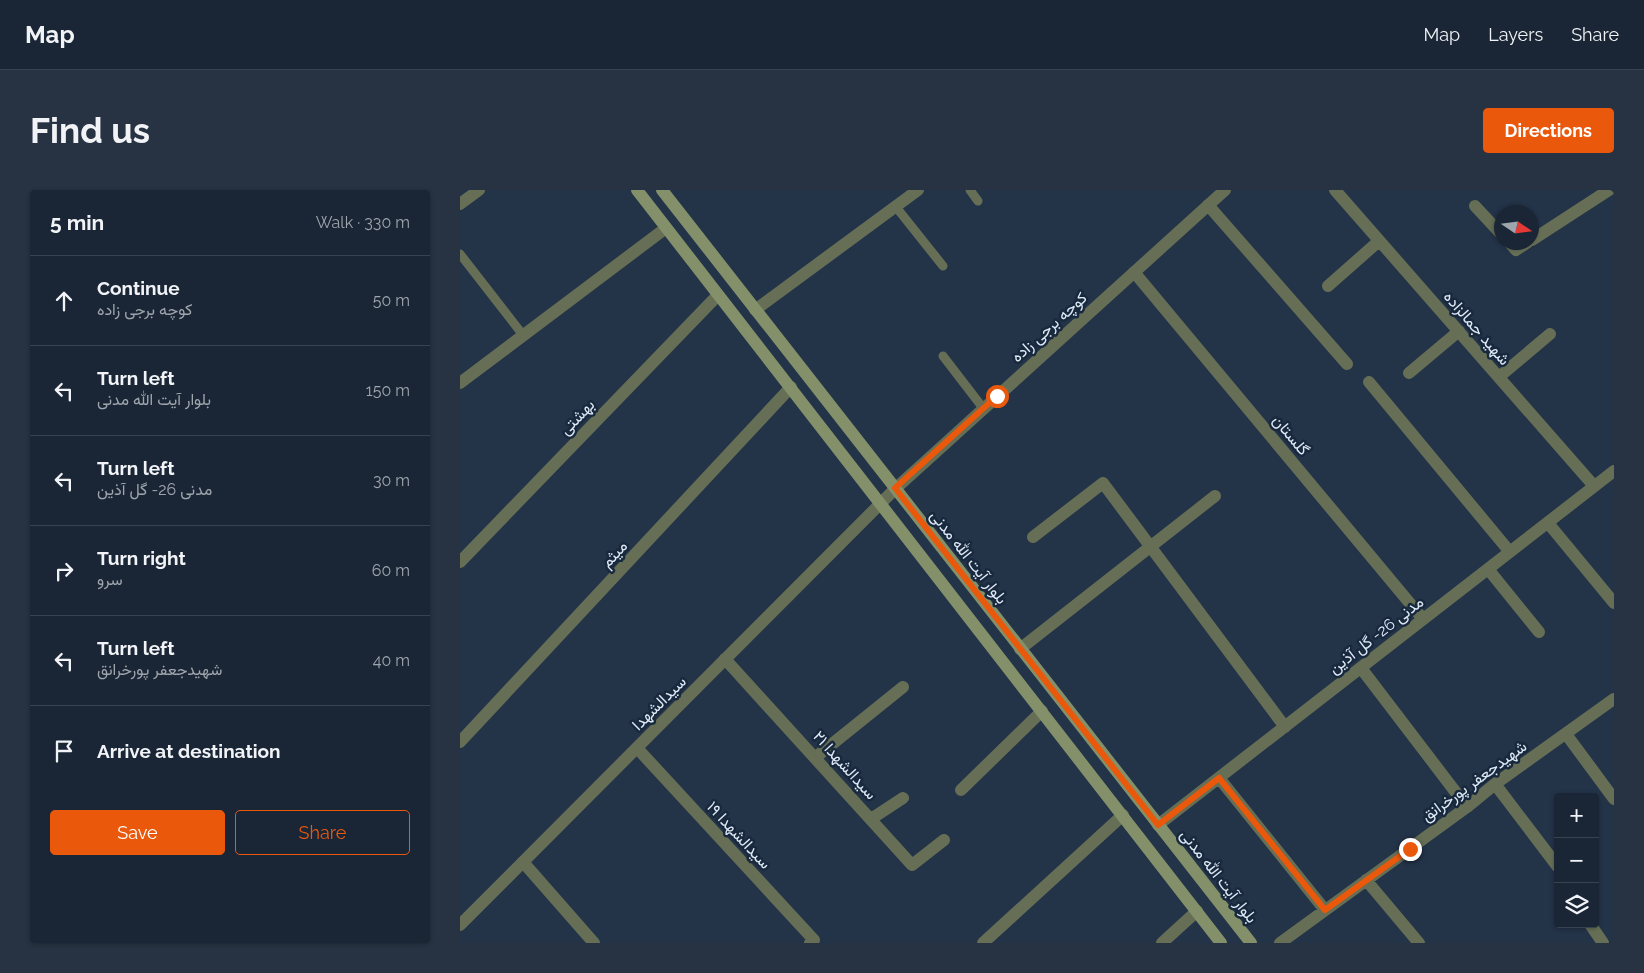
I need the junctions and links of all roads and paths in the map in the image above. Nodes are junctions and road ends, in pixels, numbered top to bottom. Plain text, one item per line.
1 (479, 190) edge
2 (637, 190) edge
3 (918, 190) edge
4 (970, 190) edge
5 (1225, 190) edge
6 (1335, 190) edge
7 (1608, 190) edge
8 (665, 191) edge
9 (978, 201) dead end
10 (460, 204) edge
11 (1208, 205) junction
12 (896, 206) junction
13 (1475, 206) dead end
14 (1494, 226) edge
15 (666, 228) junction
16 (1539, 235) edge
17 (1379, 241) junction
18 (460, 254) edge
19 (943, 266) dead end
20 (1134, 272) junction
21 (1328, 286) dead end
22 (718, 295) junction
23 (755, 310) junction
24 (1459, 331) junction
25 (1550, 334) dead end
26 (523, 335) junction
27 (943, 356) dead end
28 (1347, 364) dead end
29 (1410, 373) dead end
30 (1499, 377) junction
31 (1369, 382) dead end
32 (460, 383) edge
33 (791, 388) junction
34 (983, 408) junction
35 (1612, 476) edge
36 (1594, 486) junction
37 (895, 488) junction
38 (1215, 496) dead end
39 (881, 504) junction
40 (1548, 523) junction
41 (1033, 537) dead end
42 (1150, 546) junction
43 (1510, 552) junction
44 (460, 562) edge
45 (1488, 569) junction
46 (1614, 602) edge
47 (1423, 619) junction
48 (1539, 632) dead end
49 (1020, 649) junction
50 (725, 659) junction
51 (1361, 668) junction
52 (903, 688) dead end
53 (1614, 699) edge
54 (1042, 711) junction
55 (1285, 727) junction
56 (1566, 734) junction
57 (460, 742) edge
58 (637, 748) junction
59 (816, 757) junction
60 (1219, 778) junction
61 (1495, 784) junction
62 (961, 790) dead end
63 (903, 798) dead end
64 (1614, 799) edge
65 (1467, 807) junction
66 (1123, 815) junction
67 (871, 819) junction
68 (1158, 825) junction
69 (944, 840) dead end
70 (523, 862) junction
71 (1554, 863) edge
72 (1366, 880) junction
73 (1325, 910) junction
74 (1197, 911) junction
75 (460, 925) edge
76 (1593, 928) edge
77 (594, 943) edge
78 (810, 943) edge
79 (983, 943) edge
80 (1162, 943) edge
81 (1221, 943) edge
82 (1251, 943) edge
83 (1280, 943) edge
84 (1419, 943) edge
85 (1603, 943) edge

1 - 10 street
2 - 15 main road
3 - 12 street
4 - 9 lane
5 - 11 street, کوچه برجى زاده
6 - 17 street, شهید جمالزاده
7 - 16 street
8 - 23 main road, بلوار آیت الله مدنی
11 - 20 street, کوچه برجى زاده
11 - 28 street
12 - 19 lane
12 - 23 street
13 - 14 street
15 - 22 main road
15 - 26 street
17 - 21 street
17 - 24 street, شهید جمالزاده
18 - 26 lane
20 - 34 street, کوچه برجى زاده
20 - 47 street, گلستان
22 - 33 main road
22 - 44 street, بهشتی
23 - 37 main road, بلوار آیت الله مدنی
24 - 29 street
24 - 30 street, شهید جمالزاده
25 - 30 street
26 - 32 street
27 - 34 lane
30 - 36 street, شهید جمالزاده
31 - 43 street
33 - 39 main road
33 - 57 street, میثم
34 - 37 street, کوچه برجى زاده
35 - 36 street, مدنی 26- گل آذین
36 - 40 street, مدنی 26- گل آذین
37 - 39 street, کوچه برجى زاده
37 - 49 main road, بلوار آیت الله مدنی
38 - 42 street
39 - 50 street, سیدالشهدا
39 - 54 main road
40 - 43 street, مدنی 26- گل آذین
40 - 46 street
41 - 42 street
42 - 49 street
42 - 55 street
43 - 45 street, مدنی 26- گل آذین
45 - 47 street, مدنی 26- گل آذین
45 - 48 street
47 - 51 street, مدنی 26- گل آذین
49 - 68 main road, بلوار آیت الله مدنی
50 - 58 street, سیدالشهدا
50 - 59 street, سیدالشهدا ۲۱
51 - 55 street, مدنی 26- گل آذین
51 - 65 street
52 - 59 street
53 - 56 street, شهیدجعفر پورخرانق
54 - 62 street
54 - 66 main road
55 - 60 street, مدنی 26- گل آذین
56 - 61 street, شهیدجعفر پورخرانق
56 - 64 street
58 - 70 street, سیدالشهدا
58 - 78 street, سیدالشهدا ۱۹
59 - 67 street, سیدالشهدا ۲۱
60 - 68 street, مدنی 26- گل آذین
60 - 73 street
61 - 65 street, شهیدجعفر پورخرانق
61 - 71 street
63 - 67 street
65 - 72 street, شهیدجعفر پورخرانق
66 - 74 main road
66 - 79 street
67 - 69 street, سیدالشهدا ۲۱
68 - 82 main road, بلوار آیت الله مدنی
70 - 75 street, سیدالشهدا
70 - 77 street
72 - 73 street, شهیدجعفر پورخرانق
72 - 84 street
73 - 83 street, شهیدجعفر پورخرانق
74 - 80 street
74 - 81 main road
76 - 85 street

